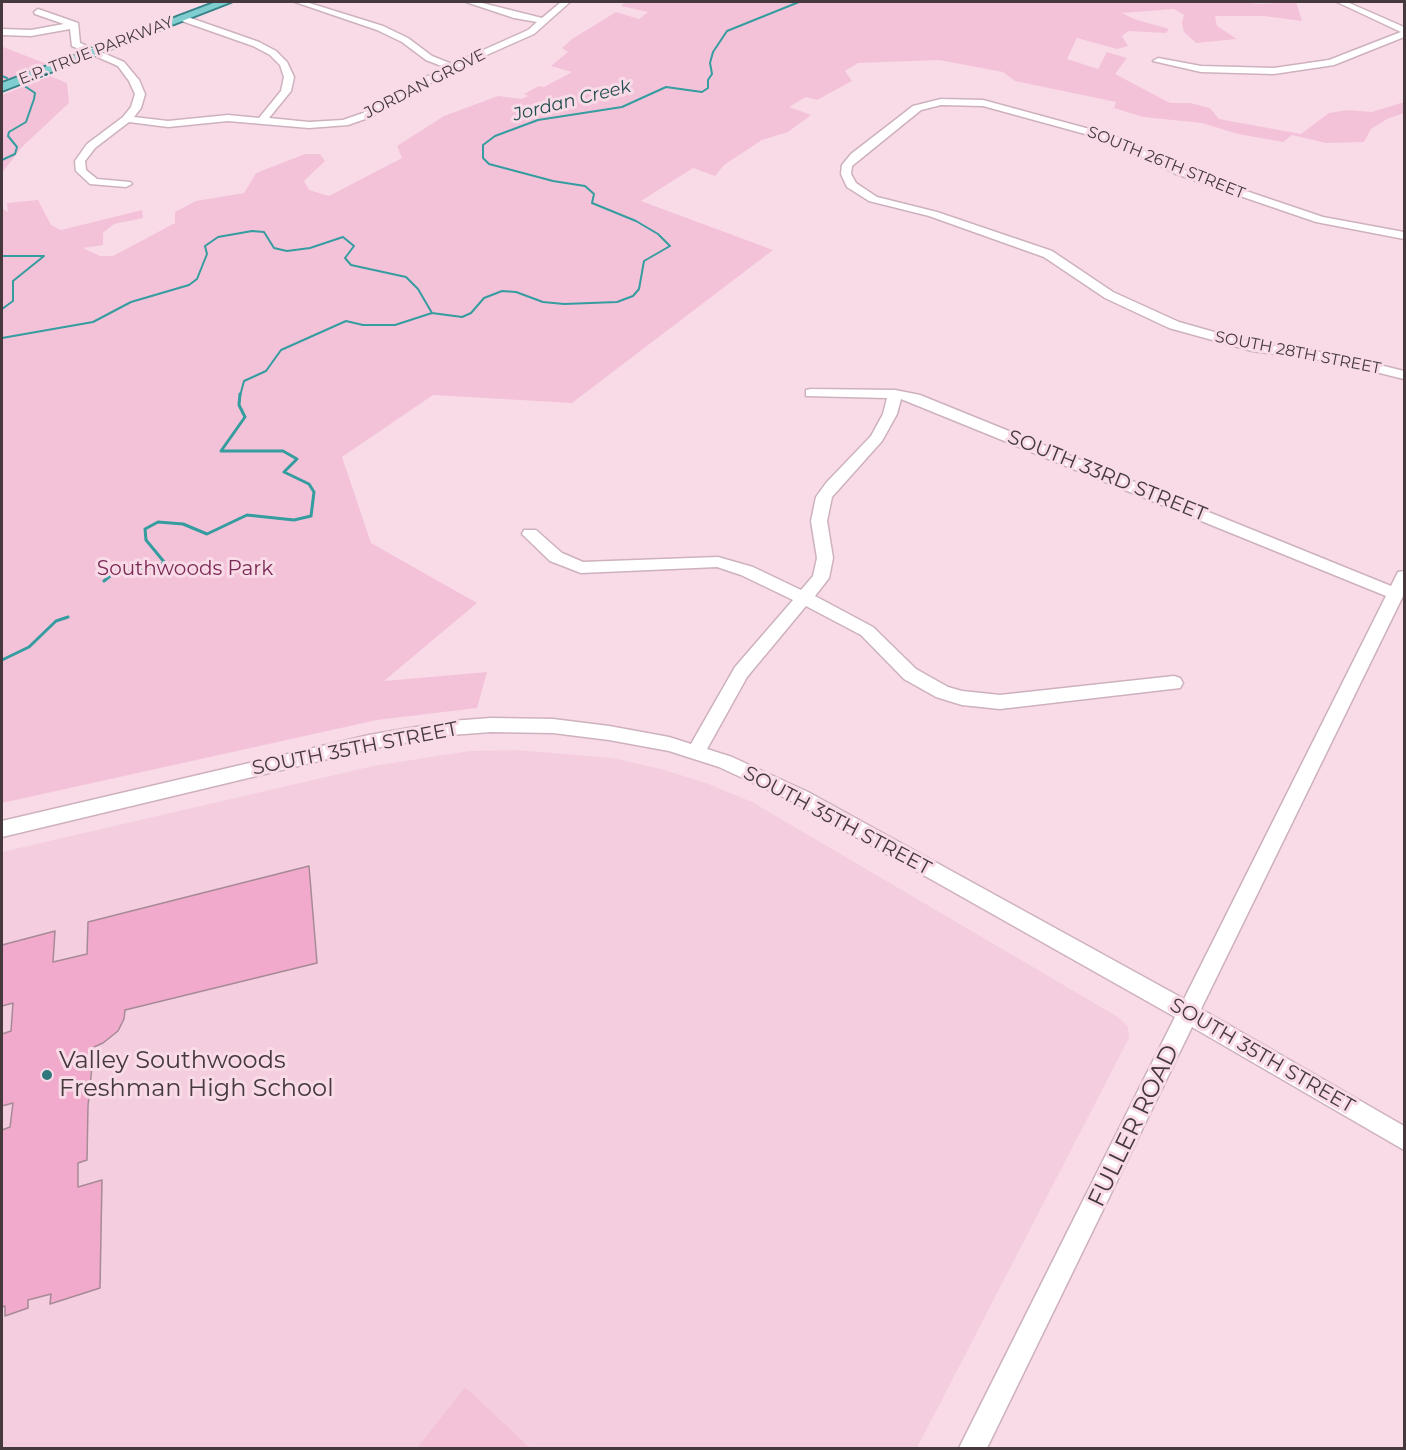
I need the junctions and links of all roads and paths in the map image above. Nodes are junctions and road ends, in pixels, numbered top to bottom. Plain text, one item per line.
1 (225, 2) edge
2 (299, 2) edge
3 (470, 2) edge
4 (566, 2) edge
5 (1341, 2) edge
6 (38, 12) dead end
7 (182, 18) junction
8 (543, 21) junction
9 (75, 25) junction
10 (2, 32) edge
11 (1404, 32) edge
12 (92, 52) junction
13 (1158, 61) dead end
14 (452, 67) junction
15 (2, 87) edge
16 (127, 119) junction
17 (262, 120) junction
18 (126, 184) dead end
19 (862, 194) joint
20 (1404, 235) edge
21 (1404, 375) edge
22 (812, 393) dead end
23 (895, 394) junction
24 (530, 534) dead end
25 (1400, 585) edge
26 (805, 598) junction
27 (1174, 683) dead end
28 (696, 752) junction
29 (2, 829) edge
30 (1190, 1014) junction
31 (1404, 1138) edge
32 (973, 1449) edge

1 - 7 main road, E.P. TRUE PARKWAY
2 - 14 street
3 - 8 street
4 - 8 street, JORDAN GROVE
5 - 11 street
6 - 9 street
7 - 12 main road, E.P. TRUE PARKWAY
7 - 17 street
8 - 14 street, JORDAN GROVE
9 - 10 street
9 - 12 street
11 - 13 street
12 - 15 main road, E.P. TRUE PARKWAY
12 - 16 street
14 - 17 street, JORDAN GROVE
16 - 17 street, JORDAN GROVE
16 - 18 street
19 - 20 street, SOUTH 26TH STREET
19 - 21 street, SOUTH 28TH STREET
22 - 23 street, SOUTH 33RD STREET
23 - 25 street, SOUTH 33RD STREET
23 - 26 street
24 - 26 street
25 - 30 street, FULLER ROAD
26 - 27 street
26 - 28 street
28 - 29 street, SOUTH 35TH STREET
28 - 30 street, SOUTH 35TH STREET
30 - 31 street, SOUTH 35TH STREET
30 - 32 street, FULLER ROAD

